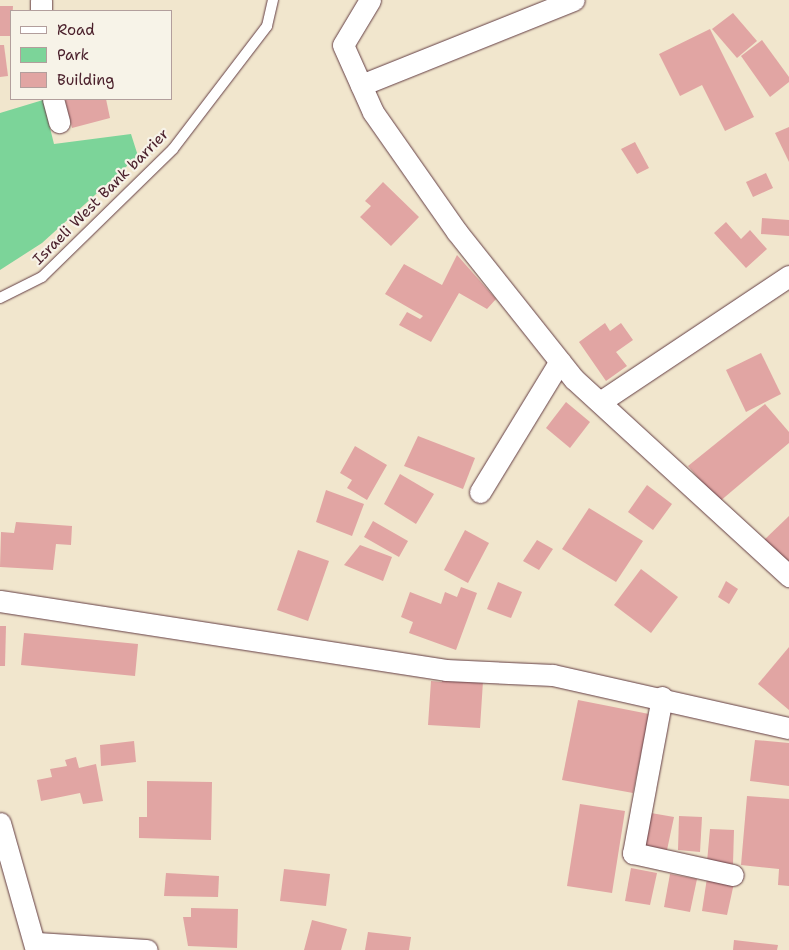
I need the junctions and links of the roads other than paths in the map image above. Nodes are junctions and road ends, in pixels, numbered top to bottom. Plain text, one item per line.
1 (273, 0) edge
2 (370, 0) edge
3 (574, 0) edge
4 (361, 85) junction
5 (53, 100) edge
6 (59, 122) dead end
7 (789, 276) edge
8 (0, 298) edge
9 (560, 361) junction
10 (600, 402) junction
11 (480, 492) dead end
12 (789, 576) edge
13 (0, 601) edge
14 (662, 697) junction
15 (789, 728) edge
16 (0, 823) edge
17 (732, 875) dead end
18 (36, 946) edge
19 (147, 950) edge

1 - 8 lane, Israeli West Bank barrier
2 - 4 street
3 - 4 street
4 - 9 street
5 - 6 street
7 - 10 street
9 - 10 street
9 - 11 street
10 - 12 street
13 - 14 street
14 - 15 street
14 - 17 street
16 - 18 street
18 - 19 street

